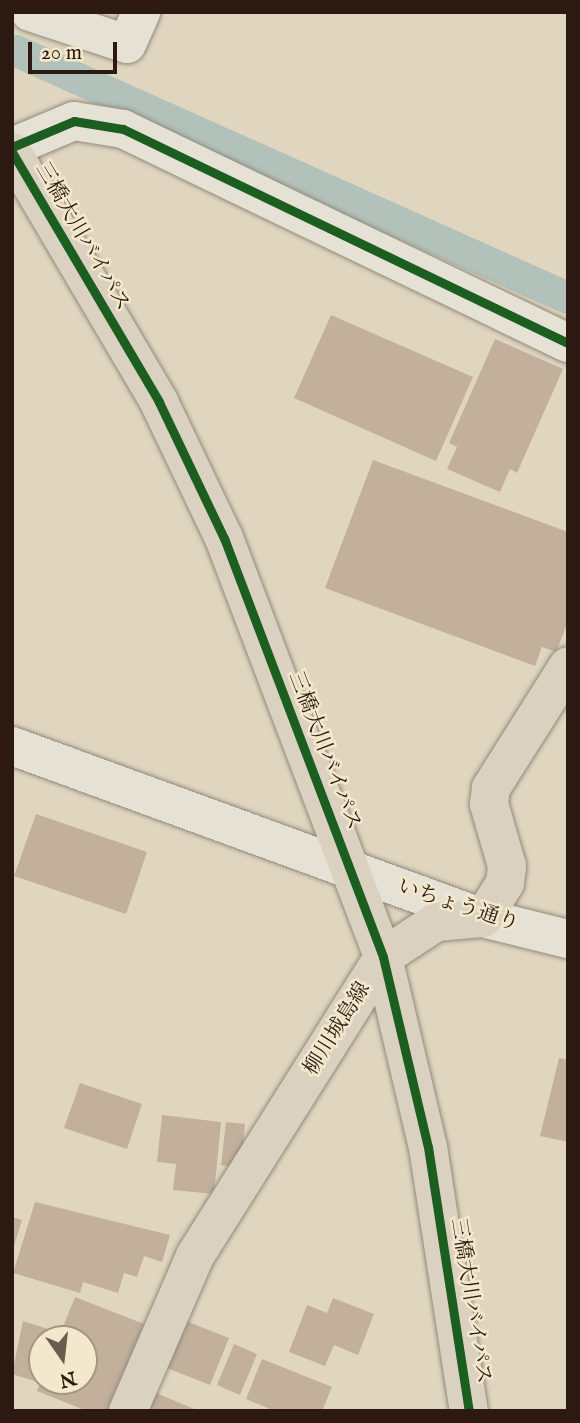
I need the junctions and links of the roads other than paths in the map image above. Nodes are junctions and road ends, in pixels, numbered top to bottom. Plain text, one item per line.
1 (30, 12) edge
2 (141, 12) edge
3 (12, 150) edge
4 (568, 343) edge
5 (568, 666) edge
6 (12, 746) edge
7 (350, 868) junction
8 (483, 918) junction
9 (568, 939) edge
10 (383, 957) junction
11 (128, 1411) edge
12 (469, 1411) edge

1 - 2 street
3 - 4 street
3 - 7 main road, 三橋大川バイパス
5 - 8 main road
6 - 7 street, いちょう通り
7 - 8 street, いちょう通り
7 - 10 main road, 三橋大川バイパス
8 - 9 street, いちょう通り
8 - 10 main road, 柳川城島線
10 - 11 main road, 柳川城島線
10 - 12 main road, 三橋大川バイパス

